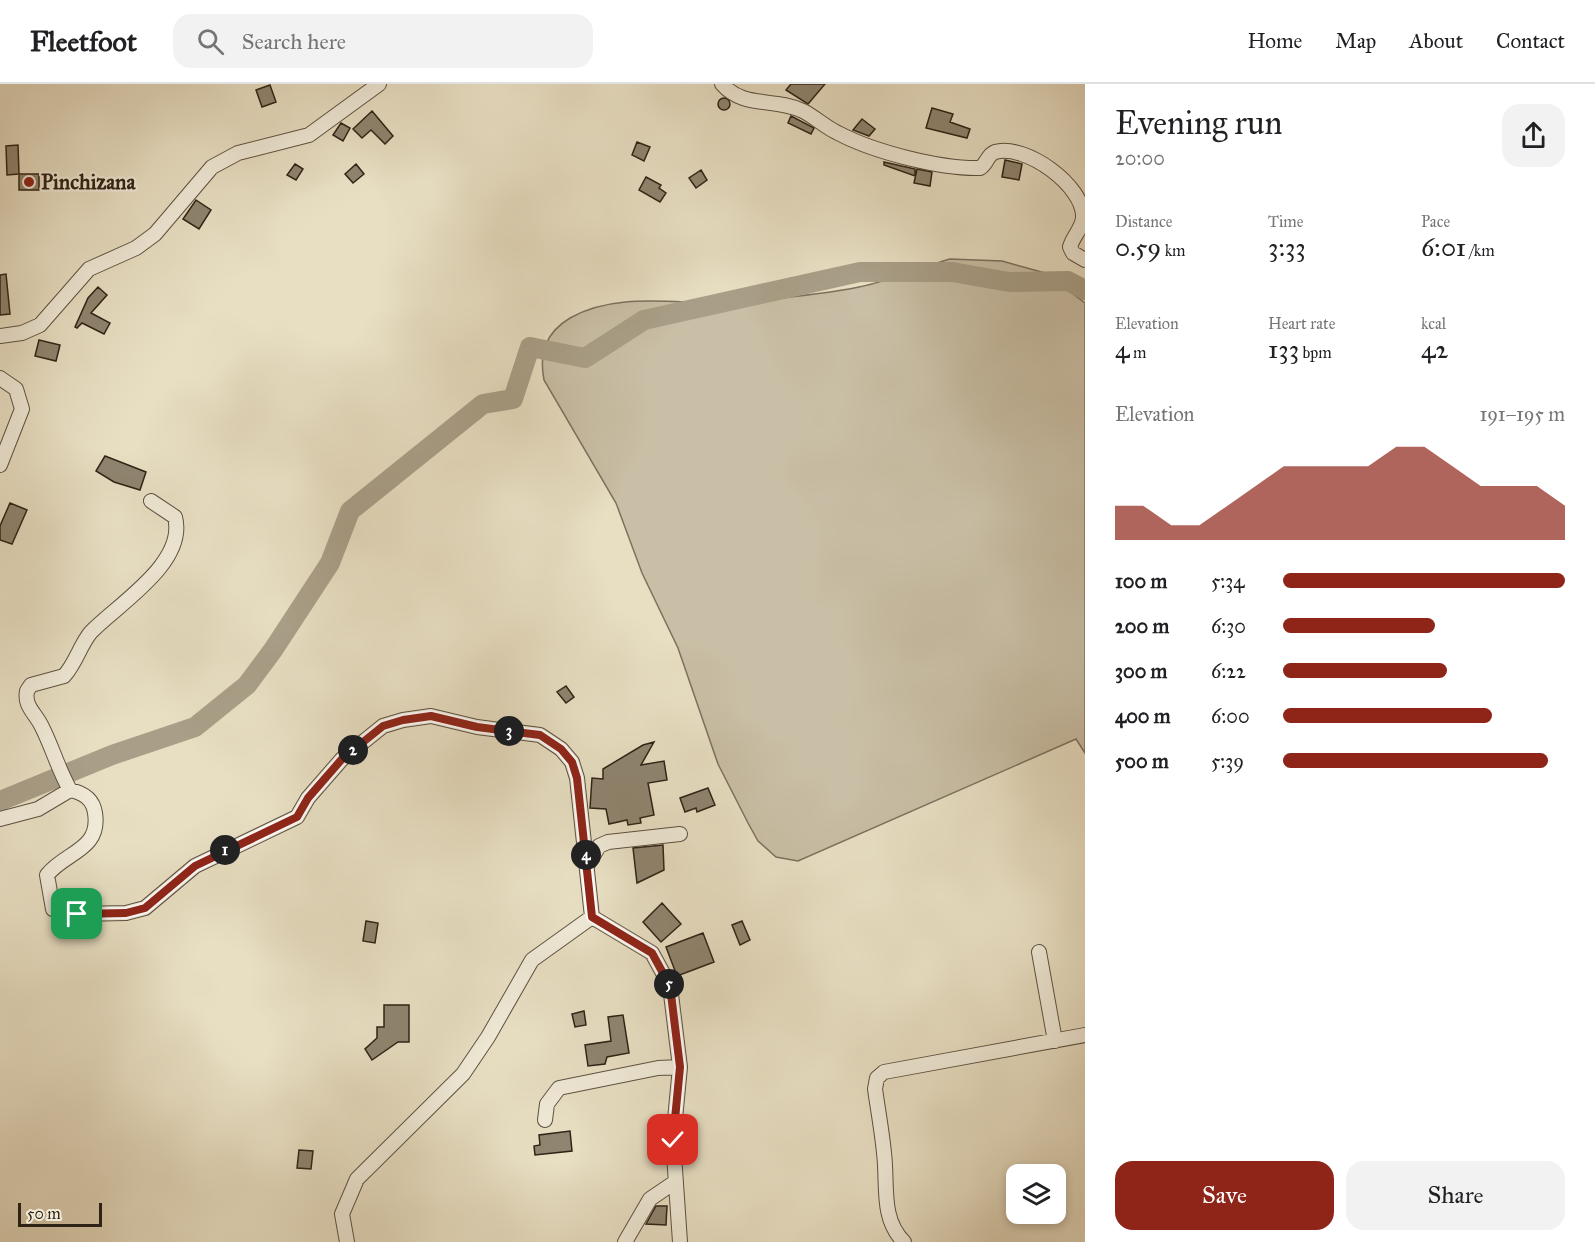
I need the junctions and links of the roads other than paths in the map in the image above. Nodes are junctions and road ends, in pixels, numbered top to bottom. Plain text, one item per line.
1 (379, 84) edge
2 (722, 84) edge
3 (1085, 260) edge
4 (0, 336) edge
5 (0, 378) edge
6 (0, 465) edge
7 (151, 501) dead end
8 (70, 790) junction
9 (0, 819) edge
10 (680, 834) dead end
11 (588, 864) junction
12 (592, 917) junction
13 (1040, 952) dead end
14 (1085, 1035) edge
15 (1055, 1041) junction
16 (680, 1067) junction
17 (545, 1120) dead end
18 (675, 1182) junction
19 (347, 1242) edge
20 (625, 1242) edge
21 (680, 1242) edge
22 (904, 1242) edge

1 - 4 street
2 - 3 street
5 - 6 street
7 - 8 street
8 - 9 street
8 - 11 street
10 - 11 street
11 - 12 street
12 - 16 street
12 - 19 street
13 - 15 street
14 - 15 street
15 - 22 street
16 - 17 street
16 - 18 street
18 - 20 street
18 - 21 street

